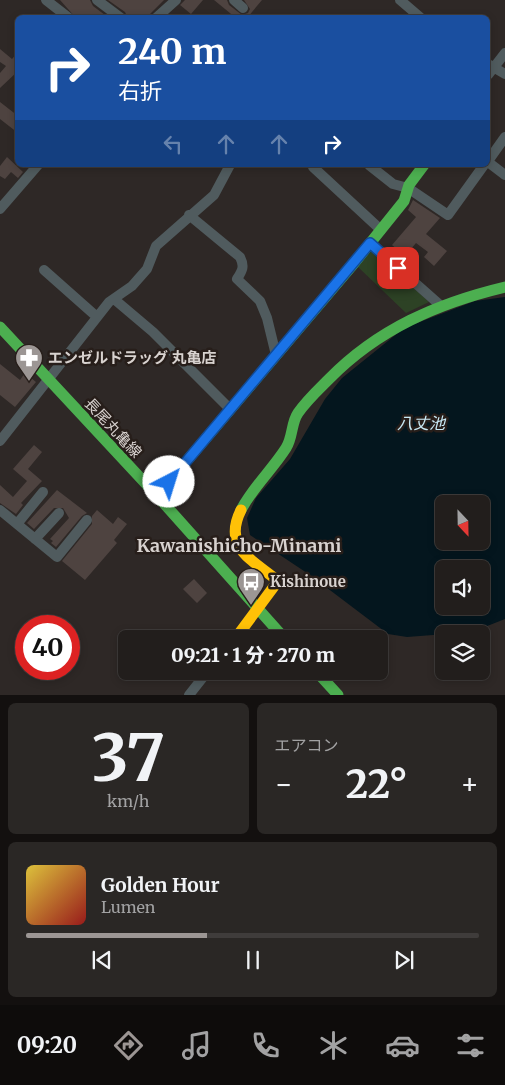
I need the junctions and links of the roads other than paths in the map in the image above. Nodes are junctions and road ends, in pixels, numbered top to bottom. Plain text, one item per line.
1 (46, 0) edge
2 (97, 0) edge
3 (176, 0) edge
4 (234, 0) edge
5 (400, 0) edge
6 (243, 8) dead end
7 (65, 15) edge
8 (117, 15) edge
9 (163, 15) edge
10 (418, 15) edge
11 (505, 53) edge
12 (490, 67) edge
13 (490, 68) edge
14 (505, 74) edge
15 (505, 137) edge
16 (490, 158) edge
17 (490, 163) edge
18 (36, 167) edge
19 (229, 167) edge
20 (313, 167) edge
21 (372, 167) edge
22 (423, 167) edge
23 (483, 167) edge
24 (505, 175) edge
25 (408, 188) junction
26 (0, 209) edge
27 (189, 215) junction
28 (381, 230) junction
29 (370, 243) junction
30 (44, 270) dead end
31 (505, 287) edge
32 (114, 299) junction
33 (440, 305) junction
34 (97, 317) junction
35 (0, 327) edge
36 (276, 355) junction
37 (48, 380) junction
38 (230, 409) junction
39 (0, 441) edge
40 (43, 492) dead end
41 (157, 496) junction
42 (0, 510) edge
43 (58, 513) dead end
44 (86, 520) dead end
45 (17, 524) junction
46 (35, 539) junction
47 (258, 609) junction
48 (242, 630) edge
49 (277, 630) edge
50 (201, 680) edge
51 (324, 680) edge
52 (189, 695) edge
53 (338, 695) edge

1 - 7 street
2 - 8 street
3 - 9 street
4 - 6 street
5 - 10 street
11 - 12 street
13 - 14 street
15 - 16 street
17 - 24 street
18 - 26 street
19 - 27 street
20 - 28 street
21 - 25 street
22 - 25 street
23 - 25 street
25 - 28 street
27 - 32 street
27 - 36 street
28 - 29 street
29 - 33 street
29 - 36 street
30 - 34 street
31 - 33 street
32 - 34 street
32 - 38 street
33 - 47 street
34 - 37 street
35 - 37 street, 長尾丸亀線
36 - 38 street
37 - 39 street
37 - 41 street, 長尾丸亀線
38 - 41 street
40 - 45 street
41 - 47 street, 長尾丸亀線
42 - 45 street
43 - 46 street
44 - 46 street
45 - 46 street
47 - 48 street
47 - 49 street, 長尾丸亀線
50 - 52 street
51 - 53 street

